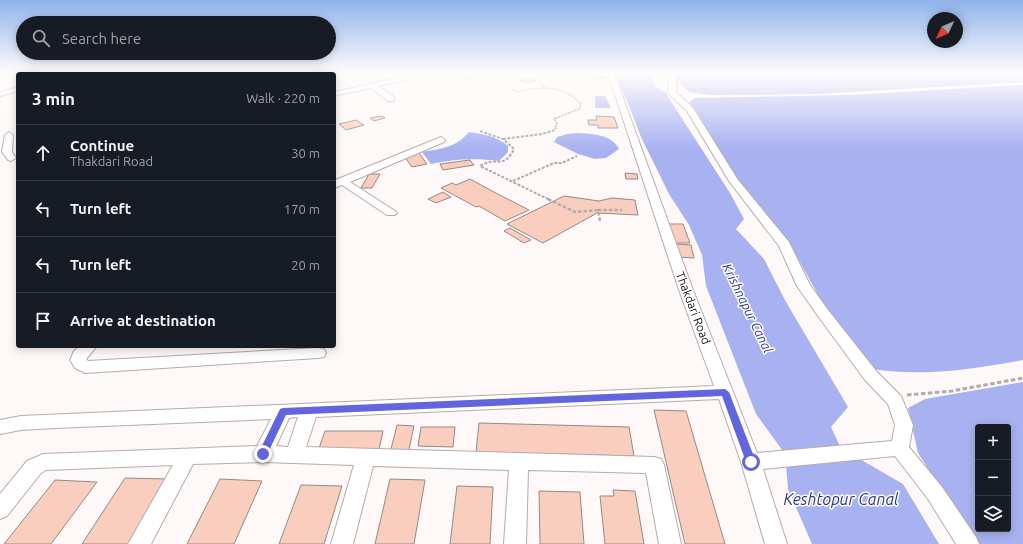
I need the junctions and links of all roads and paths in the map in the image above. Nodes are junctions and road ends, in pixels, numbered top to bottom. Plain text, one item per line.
1 (578, 98) edge
2 (620, 98) edge
3 (678, 98) edge
4 (480, 132) dead end
5 (9, 135) edge
6 (503, 139) junction
7 (441, 140) dead end
8 (577, 156) dead end
9 (11, 158) dead end
10 (512, 182) junction
11 (338, 183) edge
12 (598, 210) junction
13 (622, 210) dead end
14 (391, 213) dead end
15 (600, 222) dead end
16 (87, 348) edge
17 (318, 353) dead end
18 (1023, 378) edge
19 (725, 392) junction
20 (891, 395) junction
21 (309, 411) junction
22 (283, 412) junction
23 (0, 426) edge
24 (900, 448) junction
25 (263, 454) junction
26 (294, 455) junction
27 (188, 456) junction
28 (366, 457) junction
29 (518, 462) junction
30 (751, 462) junction
31 (0, 509) edge
32 (139, 544) edge
33 (342, 544) edge
34 (516, 544) edge
35 (670, 544) edge
36 (776, 544) edge
37 (968, 544) edge

1 - 6 path
2 - 19 street, Thakdari Road
3 - 20 street
4 - 6 path
5 - 9 street
6 - 10 path
7 - 11 street
8 - 10 path
10 - 12 path
11 - 14 street
12 - 13 path
12 - 15 path
16 - 17 street
18 - 20 path
19 - 21 street
19 - 30 street, Thakdari Road
20 - 24 street
21 - 22 street
21 - 26 street
22 - 23 street
22 - 25 street
24 - 30 street
24 - 37 street
25 - 26 street
25 - 27 street
26 - 28 street
27 - 31 street
27 - 32 street
28 - 29 street
28 - 33 street
29 - 34 street
29 - 35 street
30 - 36 street, Thakdari Road

